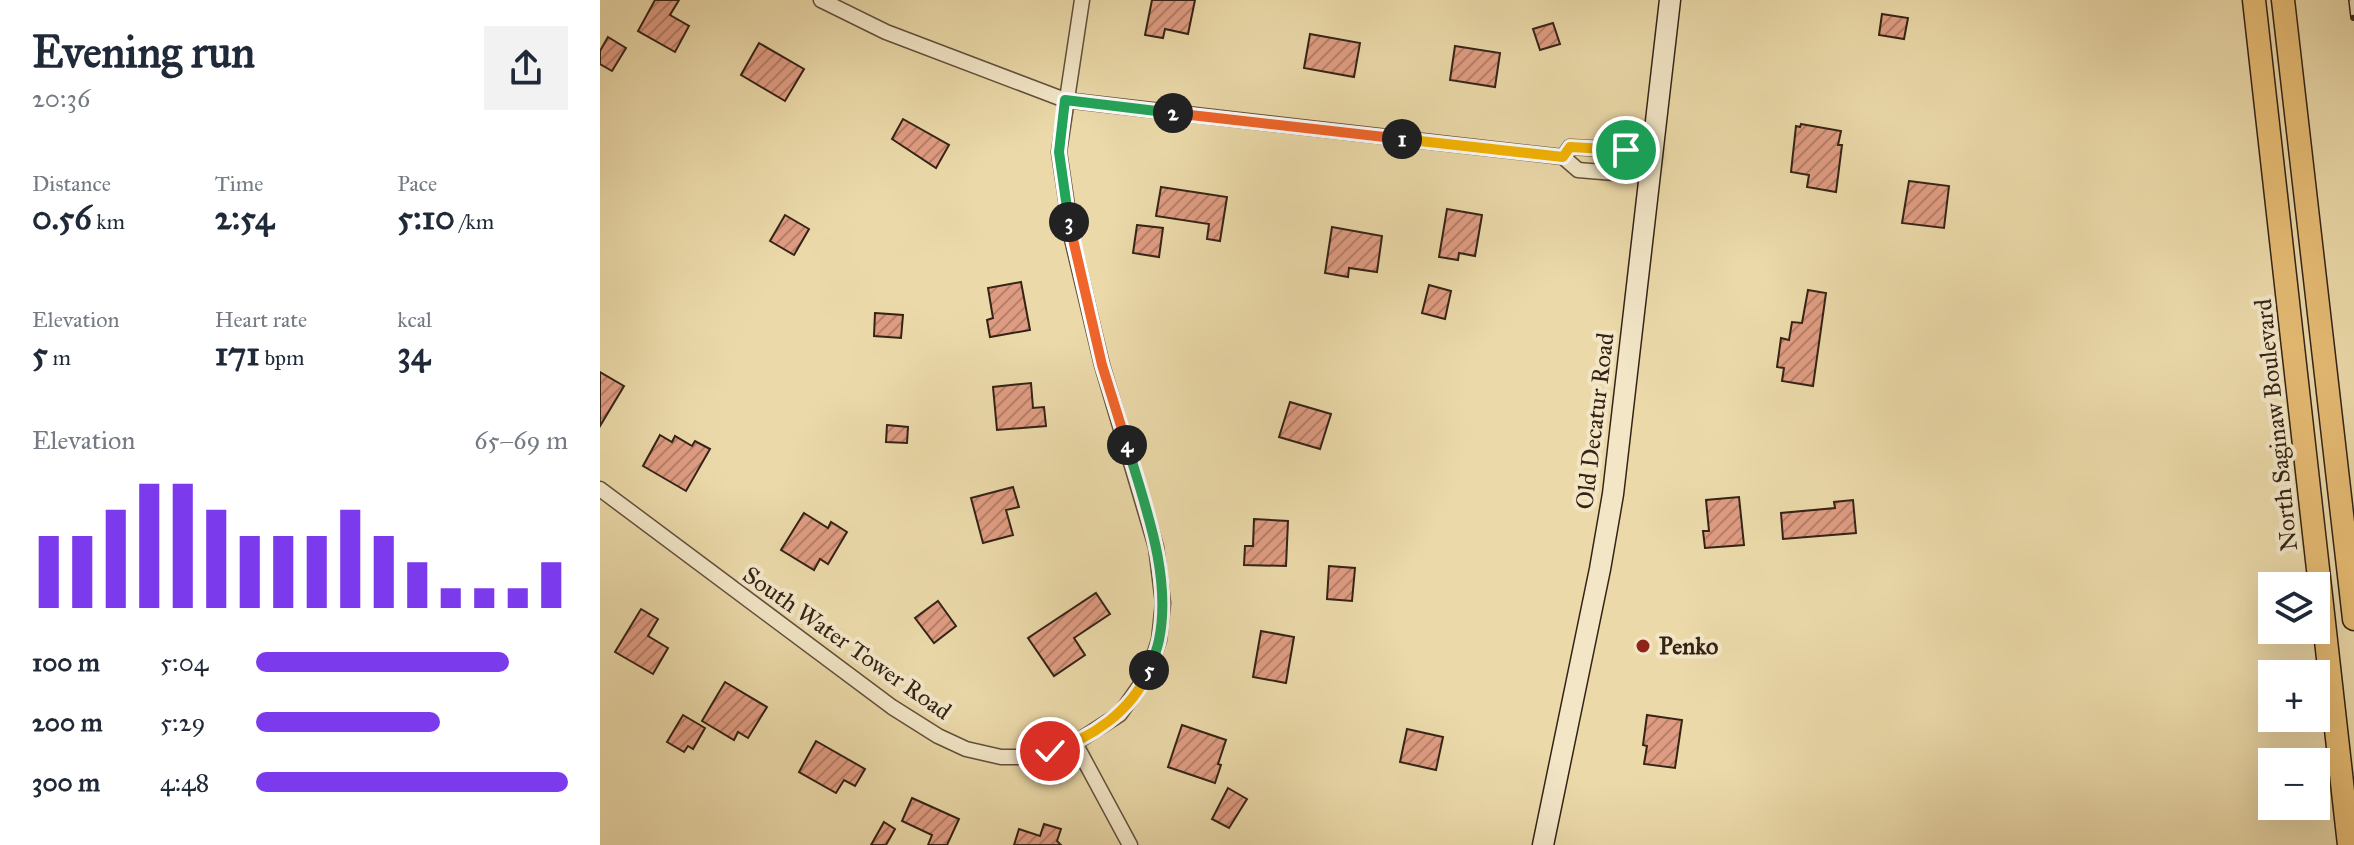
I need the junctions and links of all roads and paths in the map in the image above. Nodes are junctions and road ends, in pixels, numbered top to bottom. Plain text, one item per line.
1 (821, 0) edge
2 (1082, 0) edge
3 (1670, 0) edge
4 (2254, 0) edge
5 (2283, 0) edge
6 (1065, 100) junction
7 (1563, 157) junction
8 (1650, 166) junction
9 (600, 489) edge
10 (2354, 619) edge
11 (1075, 743) junction
12 (1130, 845) edge
13 (1543, 845) edge
14 (2349, 845) edge

1 - 6 street
2 - 6 street, South Water Tower Road
3 - 8 street, Old Decatur Road
4 - 14 main road, North Saginaw Boulevard
5 - 10 main road
6 - 7 street
6 - 11 street, South Water Tower Road
7 - 8 street
7 - 8 street
8 - 13 street, Old Decatur Road
9 - 11 street, South Water Tower Road
11 - 12 street

